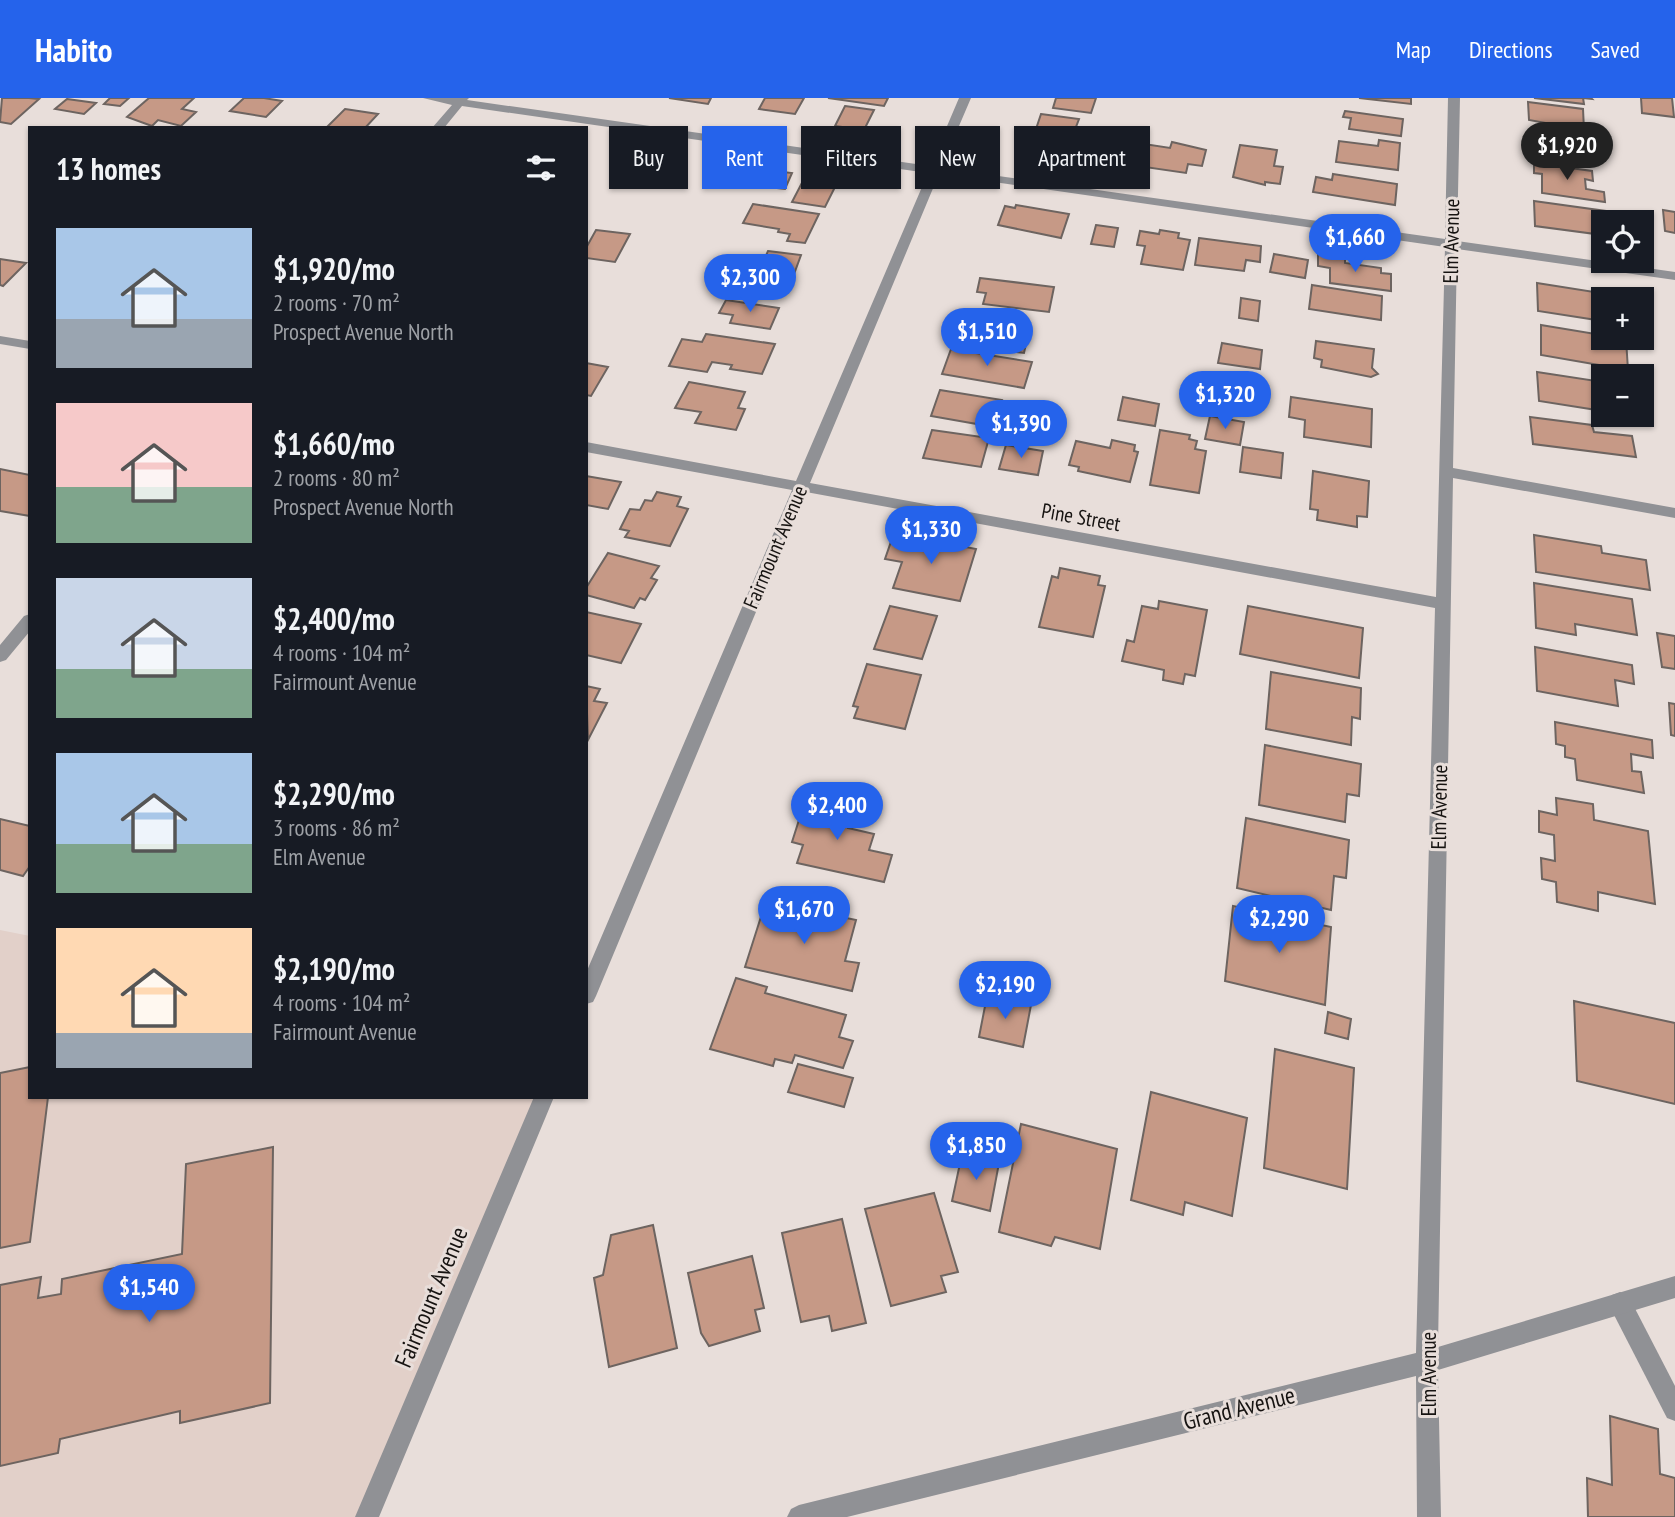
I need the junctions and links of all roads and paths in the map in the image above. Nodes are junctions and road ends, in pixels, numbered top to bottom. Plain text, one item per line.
1 (429, 98) edge
2 (965, 98) edge
3 (1454, 98) edge
4 (461, 100) edge
5 (440, 126) edge
6 (953, 126) edge
7 (915, 166) edge
8 (1000, 178) edge
9 (926, 189) edge
10 (1451, 242) junction
11 (1675, 275) edge
12 (0, 340) edge
13 (28, 345) edge
14 (588, 447) edge
15 (1446, 472) junction
16 (801, 487) junction
17 (1675, 513) edge
18 (1444, 604) junction
19 (28, 622) edge
20 (0, 656) edge
21 (588, 991) edge
22 (543, 1099) edge
23 (1675, 1287) edge
24 (1620, 1303) junction
25 (1427, 1362) junction
26 (1675, 1410) edge
27 (367, 1517) edge
28 (799, 1517) edge
29 (1429, 1517) edge

1 - 4 street
2 - 6 street, Fairmount Avenue
3 - 10 street, Elm Avenue
4 - 5 street
4 - 7 street
8 - 10 street
9 - 16 street, Fairmount Avenue
10 - 11 street
10 - 15 street, Elm Avenue
12 - 13 street
14 - 16 street, Pine Street
15 - 17 street
15 - 18 street, Elm Avenue
16 - 18 street, Pine Street
16 - 21 street, Fairmount Avenue
18 - 25 street, Elm Avenue
19 - 20 street
22 - 27 street, Fairmount Avenue
23 - 24 street, Grand Avenue
24 - 25 street, Grand Avenue
24 - 26 street
25 - 28 street, Grand Avenue
25 - 29 street, Elm Avenue

